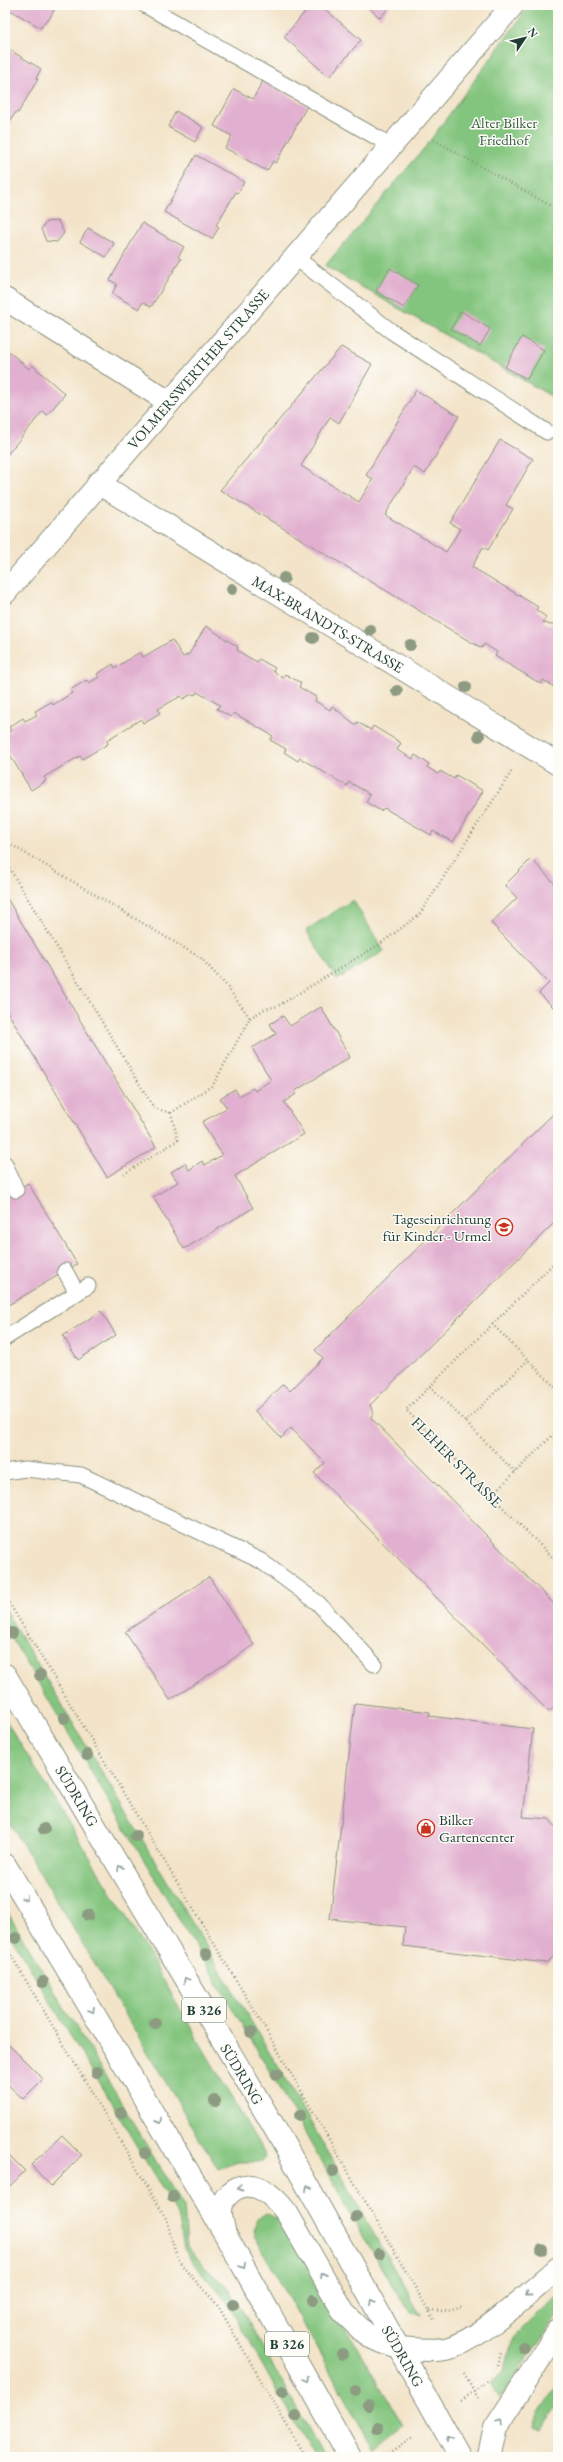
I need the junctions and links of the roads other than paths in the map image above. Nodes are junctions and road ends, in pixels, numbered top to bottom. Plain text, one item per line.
1 (145, 5) edge
2 (513, 5) edge
3 (392, 146) junction
4 (295, 257) junction
5 (5, 299) edge
6 (169, 402) junction
7 (547, 432) dead end
8 (98, 483) junction
9 (5, 593) edge
10 (558, 764) edge
11 (5, 1164) edge
12 (16, 1190) dead end
13 (65, 1271) dead end
14 (5, 1338) edge
15 (5, 1472) edge
16 (374, 1664) dead end
17 (5, 1675) edge
18 (5, 1865) edge
19 (224, 2232) junction
20 (558, 2268) edge
21 (558, 2331) edge
22 (398, 2348) junction
23 (350, 2457) edge
24 (460, 2457) edge
25 (488, 2457) edge

1 - 3 lane
2 - 3 main road, VOLMERSWERTHER STRASSE
3 - 4 main road, VOLMERSWERTHER STRASSE
4 - 6 main road, VOLMERSWERTHER STRASSE
4 - 7 lane
5 - 6 main road
6 - 8 main road, VOLMERSWERTHER STRASSE
8 - 9 main road, VOLMERSWERTHER STRASSE
8 - 10 main road, MAX-BRANDTS-STRASSE
11 - 12 lane
13 - 14 lane
15 - 16 lane
22 -> 17 main road, SÜDRING / B 326
18 -> 19 main road, B 326
22 -> 19 main road
19 -> 23 main road, B 326
20 -> 22 main road
25 -> 21 main road
24 -> 22 main road, SÜDRING / B 326

